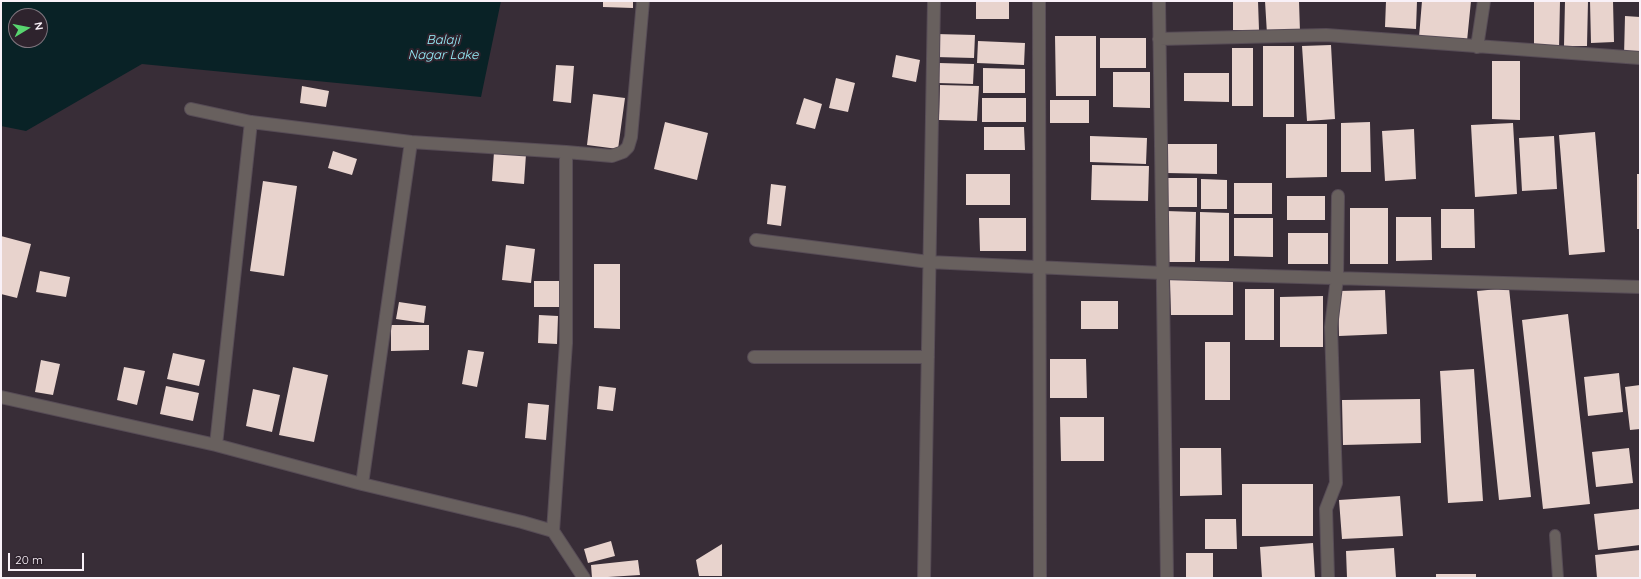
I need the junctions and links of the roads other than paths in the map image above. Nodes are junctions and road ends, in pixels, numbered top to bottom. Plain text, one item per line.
1 (643, 1) edge
2 (934, 1) edge
3 (1039, 1) edge
4 (1159, 1) edge
5 (1484, 1) edge
6 (1159, 39) junction
7 (1478, 47) junction
8 (1640, 58) edge
9 (191, 109) dead end
10 (251, 122) junction
11 (410, 142) junction
12 (566, 152) junction
13 (1338, 196) dead end
14 (756, 240) dead end
15 (929, 262) junction
16 (1040, 267) junction
17 (1163, 273) junction
18 (1337, 278) junction
19 (1640, 287) edge
20 (754, 357) dead end
21 (928, 357) junction
22 (1, 398) edge
23 (216, 445) junction
24 (362, 484) junction
25 (553, 531) junction
26 (1555, 535) dead end
27 (584, 578) edge
28 (924, 578) edge
29 (1040, 578) edge
30 (1167, 578) edge
31 (1328, 578) edge
32 (1558, 578) edge

1 - 12 street
2 - 15 street
3 - 16 street
4 - 6 street
5 - 7 street
6 - 7 street
6 - 17 street
7 - 8 street
9 - 10 street
10 - 11 street
10 - 23 street
11 - 12 street
11 - 24 street
12 - 25 street
13 - 18 street
14 - 15 street
15 - 16 street
15 - 21 street
16 - 17 street
16 - 29 street
17 - 18 street
17 - 30 street
18 - 19 street
18 - 31 street
20 - 21 street
21 - 28 street
22 - 23 street
23 - 24 street
24 - 25 street
25 - 27 street
26 - 32 lane

